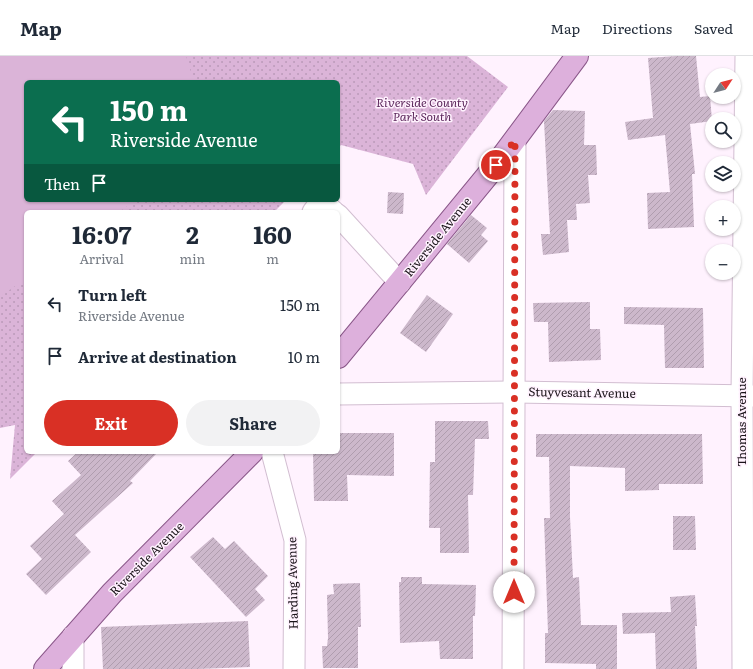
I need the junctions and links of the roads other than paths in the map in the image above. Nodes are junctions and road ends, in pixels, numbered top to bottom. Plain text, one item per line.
1 (578, 56) edge
2 (746, 56) edge
3 (749, 131) edge
4 (515, 140) junction
5 (314, 210) edge
6 (332, 210) edge
7 (340, 217) edge
8 (400, 283) junction
9 (340, 355) edge
10 (515, 392) junction
11 (340, 394) edge
12 (748, 396) edge
13 (250, 454) edge
14 (273, 454) edge
15 (73, 636) junction
16 (746, 667) edge
17 (45, 669) edge
18 (73, 669) edge
19 (294, 669) edge
20 (513, 669) edge

1 - 4 main road, Riverside Avenue
2 - 3 street, Thomas Avenue
3 - 12 street, Thomas Avenue
4 - 8 main road, Riverside Avenue
4 - 10 street
5 - 6 street
7 - 8 street
8 - 9 main road, Riverside Avenue
10 - 11 street, Stuyvesant Avenue
10 - 12 street, Stuyvesant Avenue
10 - 20 street
12 - 16 street, Thomas Avenue
13 - 15 main road, Riverside Avenue
14 - 19 street, Harding Avenue
15 - 17 main road, Riverside Avenue
15 - 18 street

